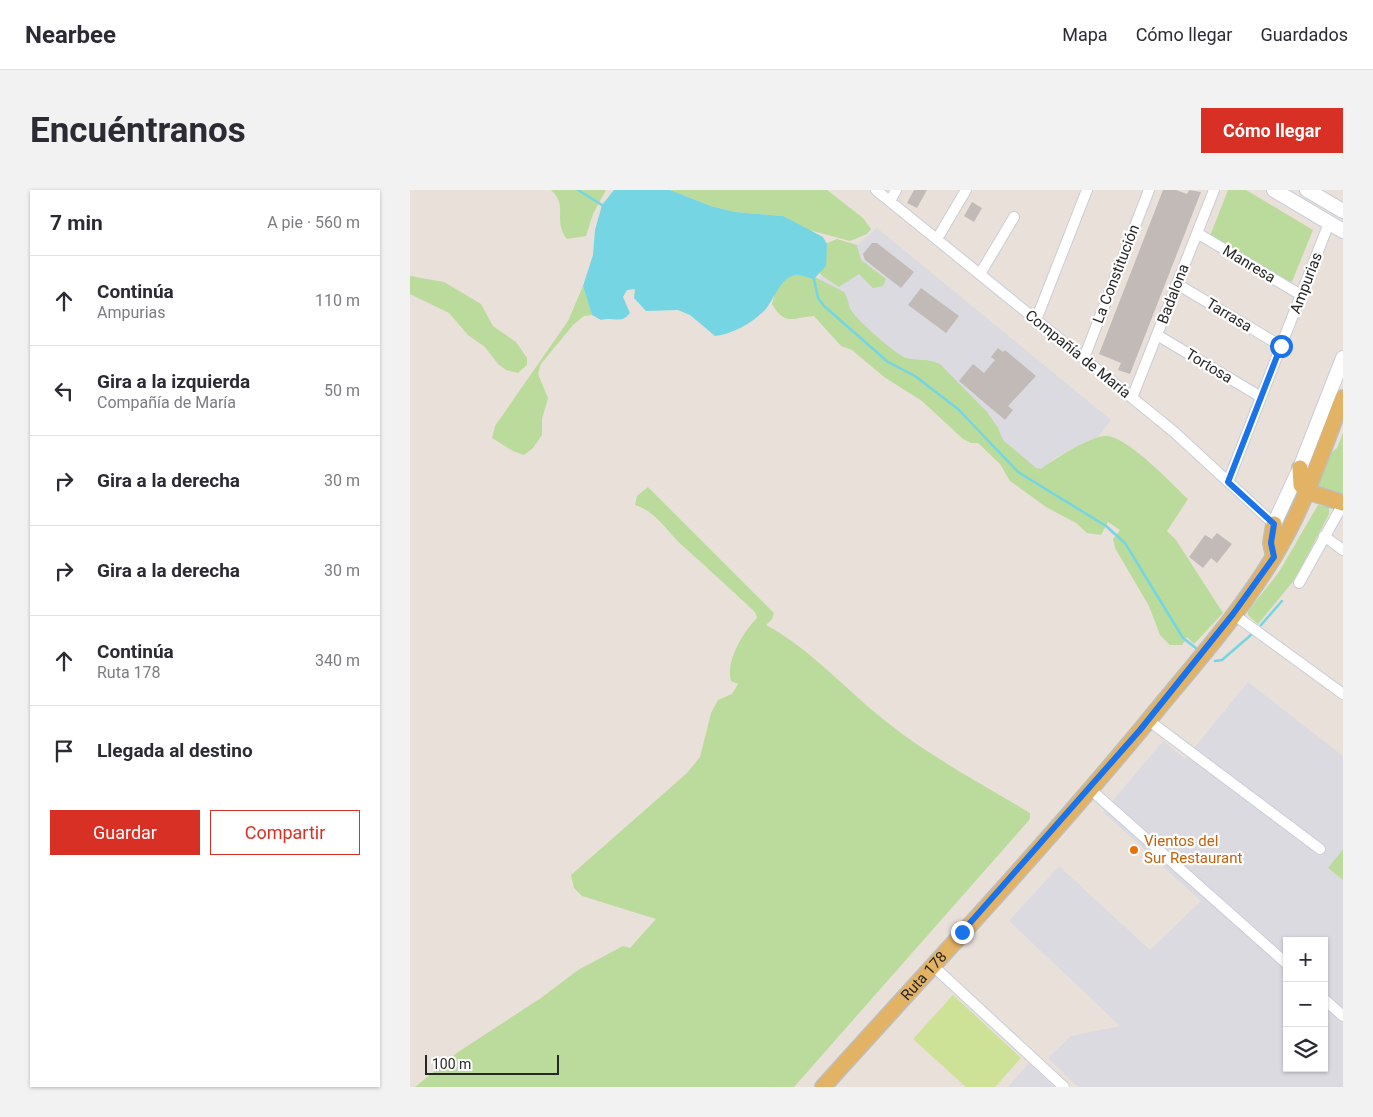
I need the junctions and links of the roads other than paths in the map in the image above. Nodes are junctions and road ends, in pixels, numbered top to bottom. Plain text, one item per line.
1 (876, 190) edge
2 (896, 190) edge
3 (966, 190) edge
4 (1087, 190) edge
5 (1149, 190) edge
6 (1214, 190) edge
7 (1274, 190) edge
8 (1307, 190) edge
9 (890, 201) junction
10 (1343, 211) edge
11 (1014, 217) dead end
12 (1329, 223) junction
13 (1343, 231) edge
14 (1197, 233) junction
15 (937, 239) junction
16 (980, 274) junction
17 (1177, 284) junction
18 (1301, 295) junction
19 (1036, 320) junction
20 (1157, 335) junction
21 (1281, 346) junction
22 (1084, 358) junction
23 (1343, 358) edge
24 (1261, 397) junction
25 (1132, 398) junction
26 (1343, 398) edge
27 (1300, 468) junction
28 (1228, 482) junction
29 (1306, 491) junction
30 (1343, 503) edge
31 (1274, 524) junction
32 (1324, 536) junction
33 (1343, 550) edge
34 (1274, 557) junction
35 (1299, 583) dead end
36 (1233, 614) junction
37 (1343, 694) edge
38 (1148, 720) junction
39 (1090, 789) junction
40 (1320, 849) dead end
41 (1283, 960) edge
42 (932, 965) junction
43 (1328, 1003) edge
44 (1343, 1016) edge
45 (823, 1087) edge
46 (1064, 1087) edge

1 - 9 street, Compañía de María
2 - 9 street
3 - 15 street
4 - 19 street
5 - 22 street, La Constitución
6 - 14 street, Badalona
7 - 12 street
8 - 10 street
9 - 15 street, Compañía de María
11 - 16 street
12 - 13 street
12 - 18 street, Ampurias
14 - 17 street, Badalona
14 - 18 street, Manresa
15 - 16 street, Compañía de María
16 - 19 street, Compañía de María
17 - 20 street, Badalona
17 - 21 street, Tarrasa
18 - 21 street, Ampurias
19 - 22 street, Compañía de María
20 - 24 street, Tortosa
20 - 25 street, Badalona
21 - 24 street, Ampurias
22 - 25 street, Compañía de María
23 - 27 street
24 - 28 street, Ampurias
25 - 28 street, Compañía de María
26 - 29 main road, Ruta 178
27 - 29 main road
27 - 31 street
28 - 31 street, Compañía de María
29 - 30 main road
29 - 34 main road, Ruta 178
30 - 32 street
31 - 34 main road
32 - 33 street
32 - 35 street
34 - 36 main road, Ruta 178
36 - 37 street
36 - 38 main road, Ruta 178
38 - 39 main road, Ruta 178
38 - 40 street
39 - 41 street
39 - 42 main road, Ruta 178
42 - 45 main road, Ruta 178
42 - 46 street
43 - 44 street

